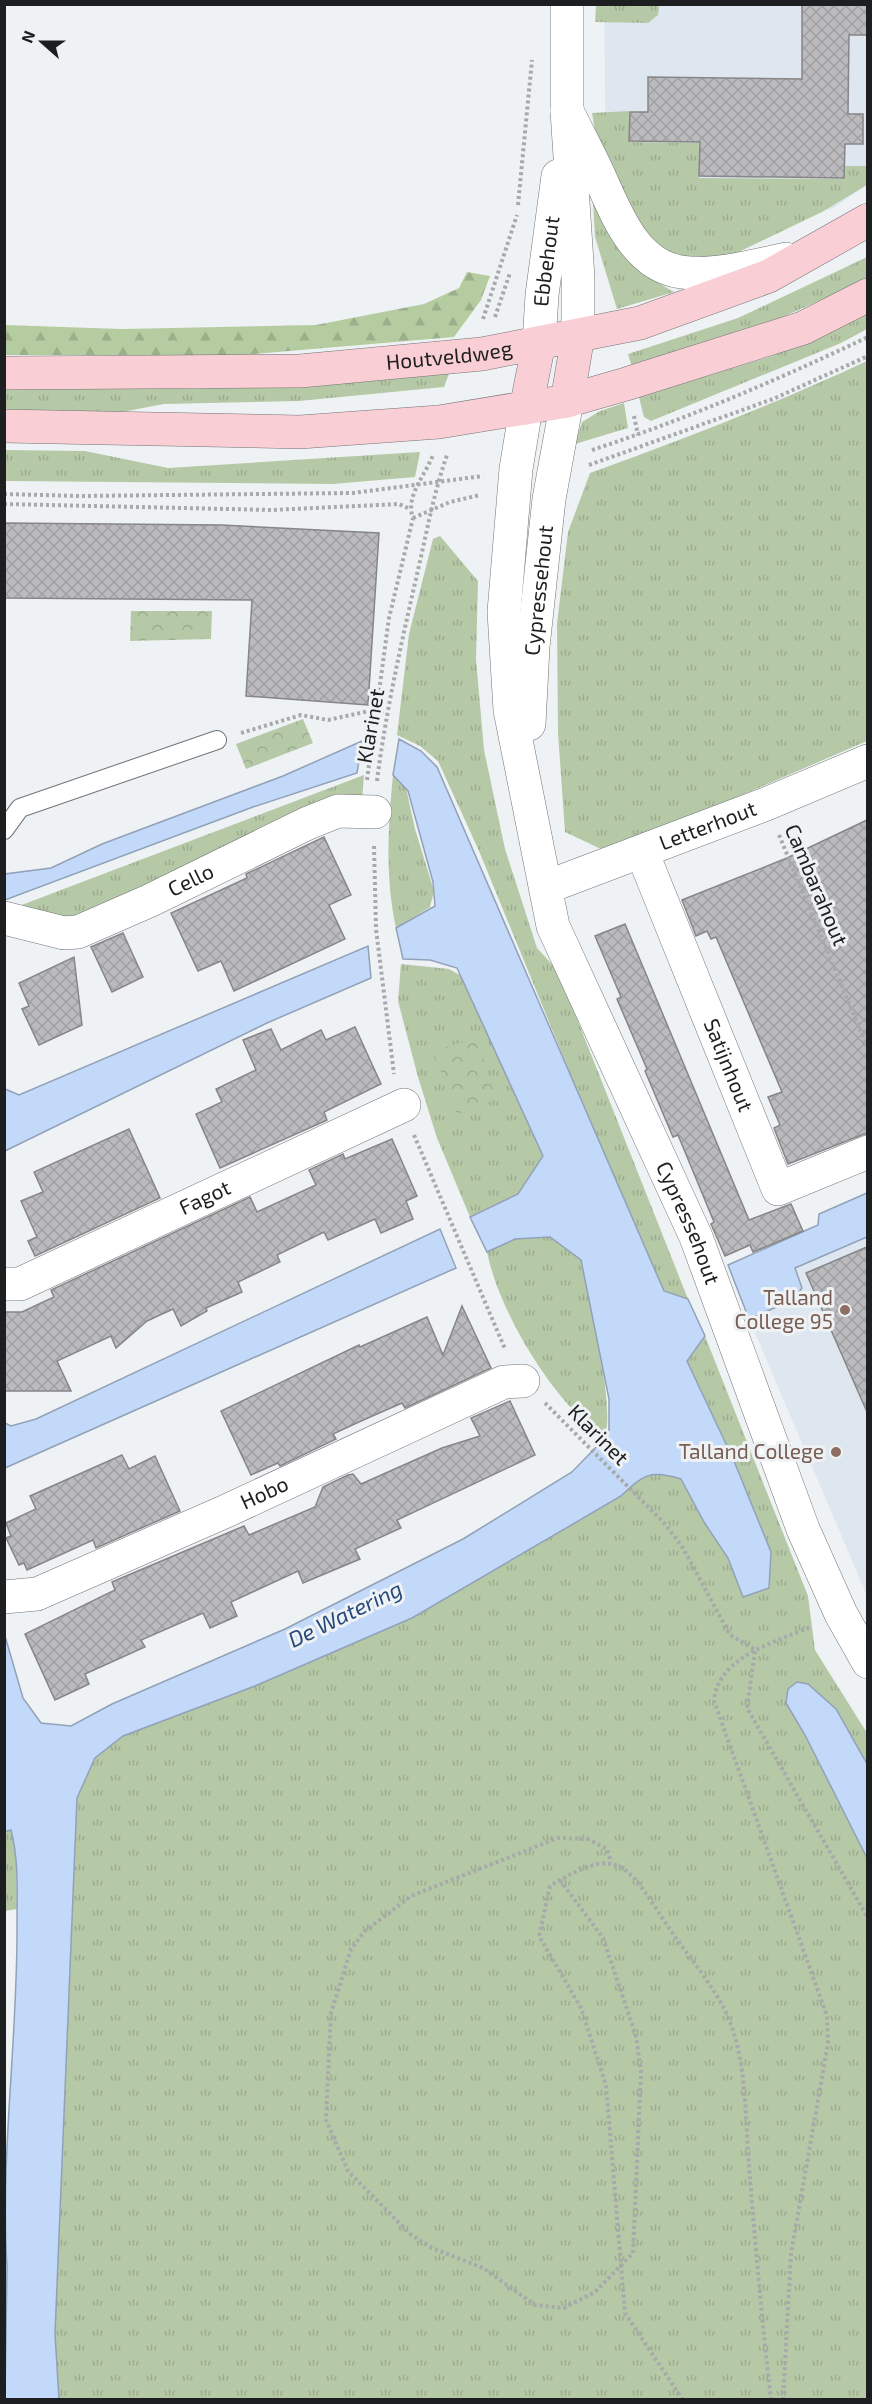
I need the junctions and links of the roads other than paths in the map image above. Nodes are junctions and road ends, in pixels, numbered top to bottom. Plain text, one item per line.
1 (567, 4) edge
2 (567, 111) junction
3 (867, 220) edge
4 (813, 252) junction
5 (867, 295) edge
6 (578, 336) junction
7 (539, 343) junction
8 (4, 373) edge
9 (567, 401) junction
10 (526, 408) junction
11 (4, 426) edge
12 (218, 740) road end
13 (867, 761) edge
14 (525, 781) junction
15 (376, 797) road end
16 (4, 830) edge
17 (642, 852) junction
18 (548, 887) junction
19 (4, 918) edge
20 (404, 1105) dead end
21 (867, 1152) edge
22 (4, 1284) edge
23 (523, 1381) road end
24 (4, 1597) edge
25 (867, 1662) edge

1 - 2 street, Ebbehout
2 - 4 street
2 - 6 street, Ebbehout
2 - 7 street, Ebbehout
3 - 4 street, Houtveldweg
4 - 6 street, Houtveldweg
5 - 9 street
6 - 7 street, Houtveldweg
6 - 9 street, Ebbehout
7 - 8 street, Houtveldweg
7 - 10 street, Ebbehout
9 - 10 street
9 - 14 street, Cypressehout
10 - 11 street
10 - 14 street, Cypressehout
12 - 16 lane
13 - 17 street, Letterhout
14 - 18 street, Cypressehout
15 - 19 street, Cello
17 - 18 street, Letterhout
17 - 21 street, Satijnhout
18 - 25 street, Cypressehout
20 - 22 street, Fagot
23 - 24 street, Hobo

